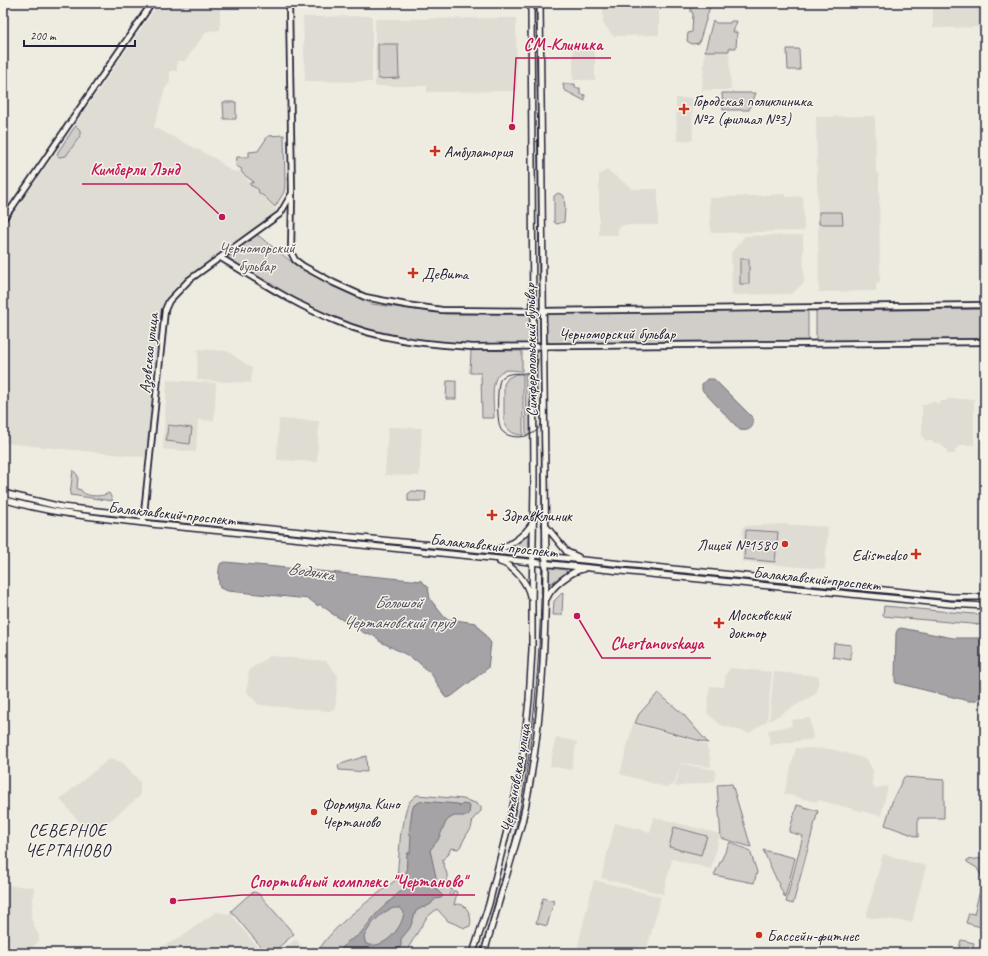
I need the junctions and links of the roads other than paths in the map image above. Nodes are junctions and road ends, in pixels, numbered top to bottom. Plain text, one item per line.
1 (152, 3) edge
2 (289, 3) edge
3 (531, 3) edge
4 (540, 3) edge
5 (531, 96) junction
6 (541, 96) junction
7 (292, 194) junction
8 (280, 214) junction
9 (3, 219) edge
10 (291, 223) junction
11 (221, 258) junction
12 (985, 304) edge
13 (533, 311) junction
14 (543, 311) junction
15 (985, 342) edge
16 (534, 346) junction
17 (544, 346) junction
18 (3, 493) edge
19 (3, 499) edge
20 (61, 510) junction
21 (144, 516) junction
22 (533, 522) junction
23 (143, 523) junction
24 (545, 525) junction
25 (482, 550) junction
26 (533, 556) junction
27 (487, 558) junction
28 (544, 558) junction
29 (591, 561) junction
30 (533, 562) junction
31 (546, 564) junction
32 (590, 568) junction
33 (985, 597) edge
34 (532, 603) junction
35 (546, 603) junction
36 (985, 606) edge
37 (473, 953) edge
38 (484, 953) edge

1 - 9 street
2 - 7 street
3 - 5 main road, Симферопольский бульвар
4 - 6 main road, Симферопольский бульвар
5 - 6 main road
5 - 13 main road, Симферопольский бульвар
6 - 14 main road, Симферопольский бульвар
7 - 8 street, Азовская улица
7 - 10 street, Черноморский бульвар
8 - 10 street
8 - 11 street, Азовская улица
10 - 13 street, Черноморский бульвар
11 - 16 street, Черноморский бульвар
11 - 21 street, Азовская улица
12 - 14 street, Черноморский бульвар
13 - 14 street, Черноморский бульвар
13 - 16 main road, Симферопольский бульвар
14 - 17 main road, Симферопольский бульвар
15 - 17 street, Черноморский бульвар
16 - 17 street, Черноморский бульвар
16 - 22 main road, Симферопольский бульвар
17 - 24 main road, Симферопольский бульвар
18 - 20 main road, Балаклавский проспект
19 - 20 main road, Балаклавский проспект
20 - 21 main road, Балаклавский проспект
20 - 23 main road, Балаклавский проспект
21 - 23 street, Азовская улица
21 - 25 main road, Балаклавский проспект
22 - 25 main road
22 - 26 main road, Симферопольский бульвар
23 - 27 main road, Балаклавский проспект
24 - 28 main road, Симферопольский бульвар
24 - 29 main road
25 - 26 main road, Балаклавский проспект
26 - 28 main road, Балаклавский проспект
26 - 30 main road, Симферопольский бульвар
27 - 30 main road, Балаклавский проспект
27 - 34 main road
28 - 29 main road, Балаклавский проспект
28 - 30 main road
28 - 31 main road, Симферопольский бульвар
29 - 33 main road, Балаклавский проспект
30 - 31 main road, Балаклавский проспект
30 - 34 main road, Симферопольский бульвар
31 - 32 main road, Балаклавский проспект
31 - 35 main road, Симферопольский бульвар
32 - 35 main road
32 - 36 main road, Балаклавский проспект
34 - 37 main road, Чертановская улица
35 - 38 main road, Чертановская улица

